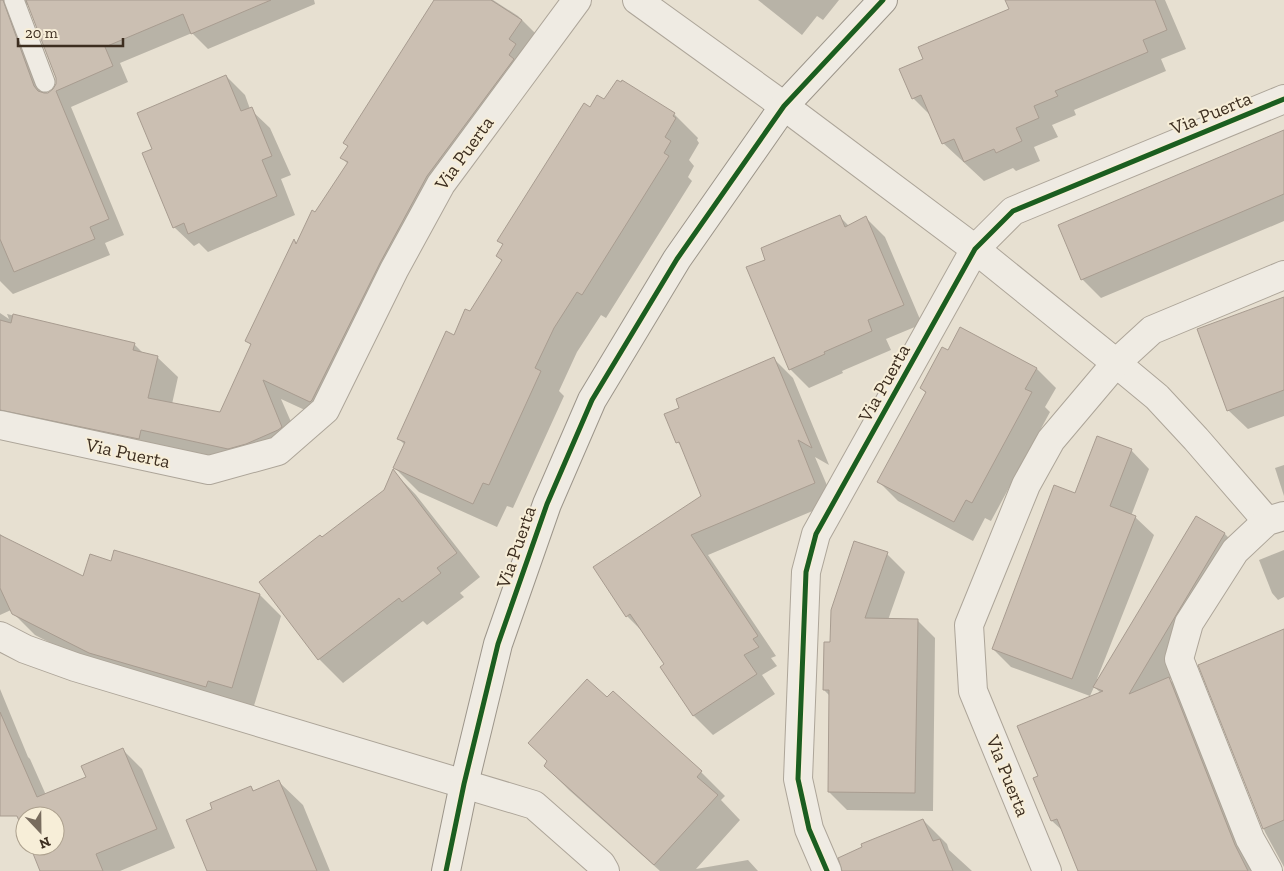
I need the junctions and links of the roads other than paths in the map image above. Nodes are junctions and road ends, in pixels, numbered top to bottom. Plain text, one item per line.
1 (14, 0) edge
2 (577, 0) edge
3 (637, 0) edge
4 (883, 0) edge
5 (45, 82) dead end
6 (1284, 99) edge
7 (784, 106) junction
8 (975, 249) junction
9 (1284, 275) edge
10 (1116, 363) junction
11 (0, 425) edge
12 (1276, 518) edge
13 (0, 636) edge
14 (464, 784) junction
15 (446, 871) edge
16 (605, 871) edge
17 (826, 871) edge
18 (1047, 871) edge
19 (1268, 871) edge

1 - 5 lane
2 - 11 street, Via Puerta
3 - 7 street
4 - 7 street, Via Puerta
6 - 8 street, Via Puerta
7 - 8 street
7 - 14 street, Via Puerta
8 - 10 street
8 - 17 street, Via Puerta
9 - 10 street, Via Puerta
10 - 12 street
10 - 18 street, Via Puerta
12 - 19 street
13 - 14 street
14 - 15 street, Via Puerta
14 - 16 street

